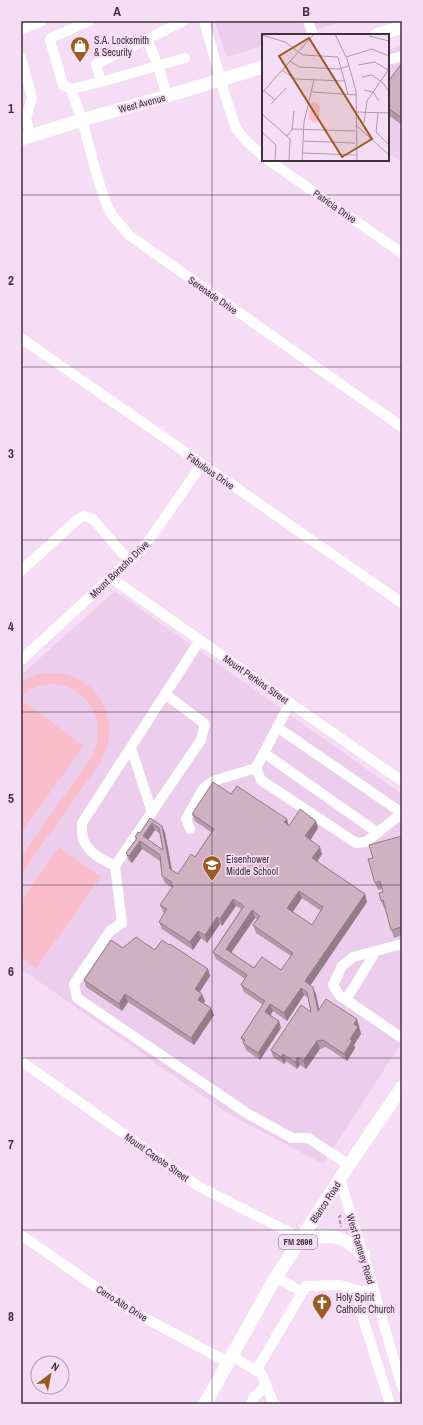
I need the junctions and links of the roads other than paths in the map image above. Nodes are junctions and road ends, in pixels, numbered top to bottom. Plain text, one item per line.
1 (42, 21) edge
2 (89, 21) edge
3 (184, 21) edge
4 (204, 21) edge
5 (308, 21) edge
6 (402, 27) edge
7 (21, 30) edge
8 (312, 34) edge
9 (379, 34) edge
10 (147, 39) junction
11 (402, 56) edge
12 (21, 58) edge
13 (185, 58) dead end
14 (389, 60) edge
15 (158, 66) junction
16 (262, 67) edge
17 (221, 80) junction
18 (101, 82) junction
19 (71, 89) junction
20 (167, 96) junction
21 (82, 120) junction
22 (26, 137) edge
23 (262, 155) edge
24 (269, 161) edge
25 (402, 253) edge
26 (21, 338) edge
27 (402, 427) edge
28 (202, 464) junction
29 (129, 561) junction
30 (21, 572) edge
31 (111, 578) junction
32 (402, 603) edge
33 (200, 640) junction
34 (21, 660) edge
35 (165, 694) junction
36 (290, 703) junction
37 (277, 727) junction
38 (131, 748) junction
39 (264, 753) junction
40 (256, 768) junction
41 (402, 781) edge
42 (152, 812) junction
43 (402, 813) edge
44 (190, 829) dead end
45 (378, 833) junction
46 (115, 866) junction
47 (402, 944) edge
48 (376, 951) junction
49 (346, 1000) junction
50 (402, 1038) edge
51 (21, 1062) edge
52 (402, 1087) edge
53 (349, 1165) junction
54 (340, 1179) junction
55 (21, 1235) edge
56 (301, 1238) junction
57 (364, 1255) junction
58 (276, 1277) junction
59 (359, 1291) junction
60 (374, 1291) junction
61 (302, 1292) junction
62 (229, 1359) junction
63 (256, 1371) junction
64 (266, 1386) junction
65 (402, 1387) edge
66 (205, 1404) edge
67 (251, 1404) edge
68 (274, 1404) edge
69 (390, 1404) edge

1 - 7 street
2 - 19 street, Serenade Drive
3 - 10 street
4 - 17 street
5 - 8 street
6 - 9 main road
10 - 15 street
10 - 18 street
11 - 14 street
12 - 22 street
13 - 15 street
15 - 18 street
15 - 20 street
16 - 17 main road, West Avenue
17 - 20 main road, West Avenue
17 - 23 street
18 - 19 street
19 - 21 street, Serenade Drive
20 - 21 main road, West Avenue
21 - 22 main road, West Avenue
21 - 27 street, Serenade Drive
24 - 25 street, Patricia Drive
26 - 28 street, Fabulous Drive
28 - 29 street, Mount Boracho Drive
28 - 32 street, Fabulous Drive
29 - 30 street
29 - 31 street, Mount Boracho Drive
31 - 33 street, Mount Perkins Street
31 - 34 street, Mount Boracho Drive
33 - 35 street
33 - 36 street, Mount Perkins Street
35 - 38 street
35 - 42 street
36 - 37 street
36 - 41 street, Mount Perkins Street
37 - 39 street
37 - 43 street
38 - 42 street
38 - 46 street
39 - 40 street
39 - 45 street
40 - 44 street
40 - 45 street
42 - 46 street
43 - 45 street
46 - 53 street
47 - 48 street
48 - 49 street
48 - 49 street
49 - 50 street
51 - 56 street, Mount Capote Street
52 - 53 main road, Blanco Road / FM 2696
53 - 54 main road, Blanco Road / FM 2696
54 - 56 main road, Blanco Road / FM 2696
54 - 57 street, West Ramsey Road
55 - 62 street, Cerro Alto Drive
56 - 57 main road
56 - 58 main road, Blanco Road / FM 2696
57 - 60 street, West Ramsey Road
58 - 61 street
58 - 62 main road, Blanco Road / FM 2696
59 - 60 street
59 - 61 street
59 - 69 street
60 - 65 street, West Ramsey Road
61 - 63 street
62 - 63 street, Cerro Alto Drive
62 - 66 main road, Blanco Road / FM 2696
63 - 64 street
64 - 67 street
64 - 68 street

